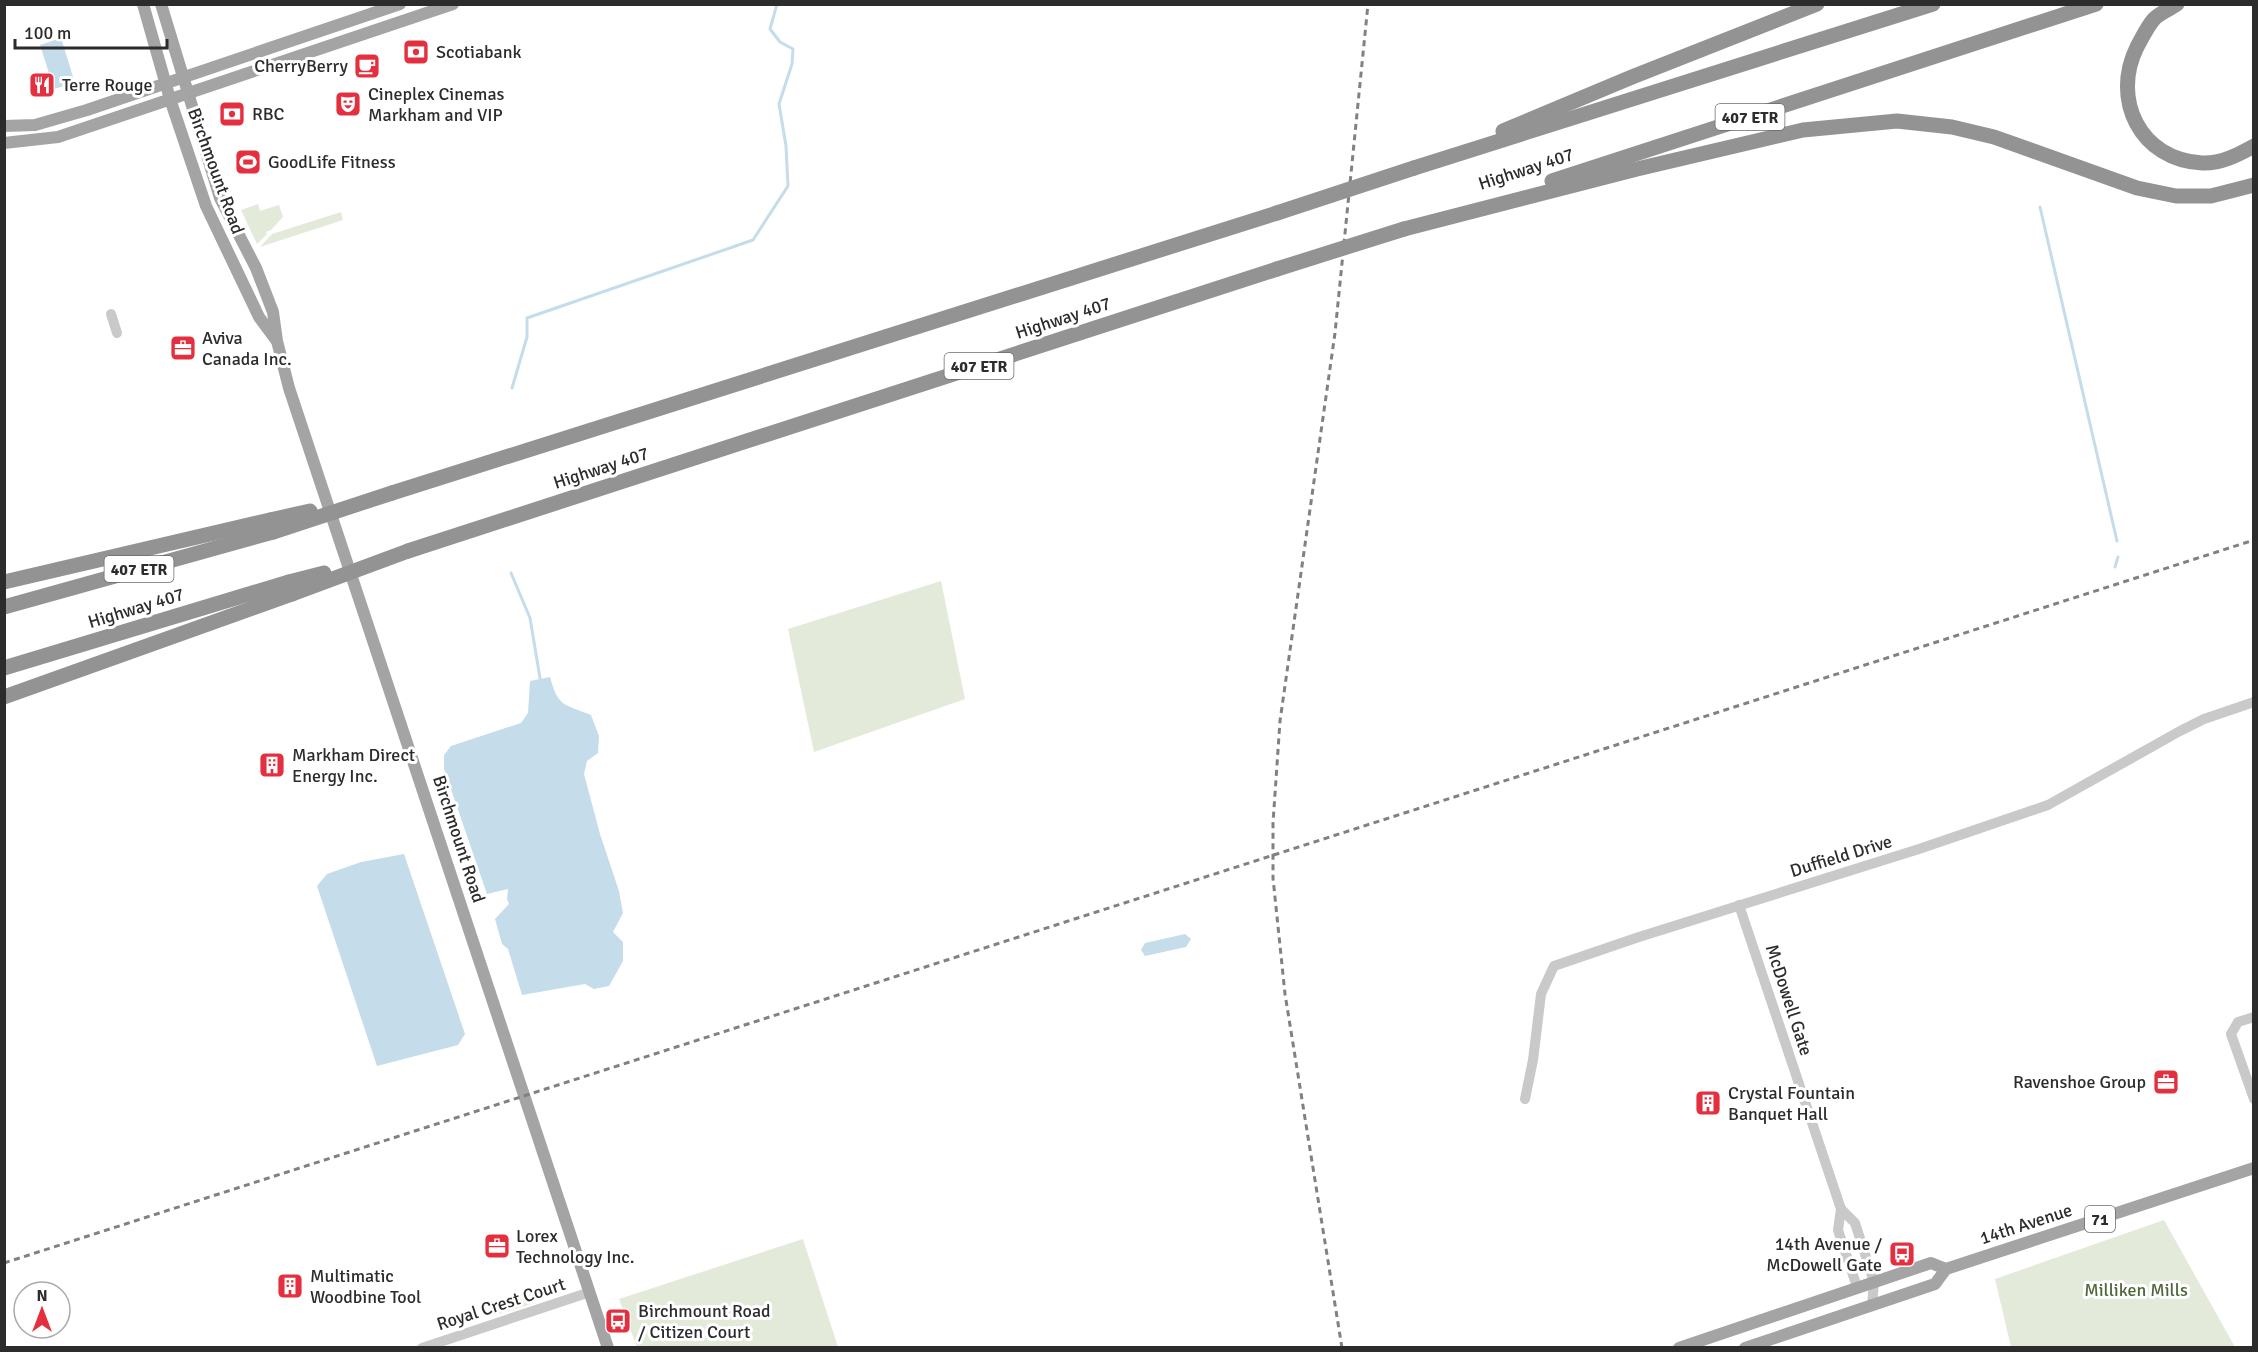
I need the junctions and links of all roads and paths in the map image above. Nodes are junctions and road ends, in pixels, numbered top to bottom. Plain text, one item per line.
1 (142, 4) edge
2 (161, 4) edge
3 (400, 4) edge
4 (453, 4) edge
5 (1817, 4) edge
6 (1933, 4) edge
7 (2096, 4) edge
8 (2177, 4) edge
9 (183, 79) junction
10 (166, 84) junction
11 (188, 94) junction
12 (170, 99) junction
13 (4, 126) edge
14 (4, 142) edge
15 (2253, 146) edge
16 (1414, 168) junction
17 (2253, 185) edge
18 (1404, 229) junction
19 (111, 314) dead end
20 (117, 333) dead end
21 (277, 341) junction
22 (271, 526) junction
23 (4, 582) edge
24 (290, 588) junction
25 (4, 607) edge
26 (4, 668) edge
27 (4, 697) edge
28 (2253, 702) edge
29 (1739, 905) junction
30 (2253, 1017) edge
31 (1525, 1099) dead end
32 (2253, 1099) edge
33 (2253, 1168) edge
34 (1841, 1209) junction
35 (1946, 1269) junction
36 (1874, 1282) junction
37 (1857, 1287) junction
38 (590, 1292) junction
39 (1872, 1305) junction
40 (422, 1347) edge
41 (608, 1347) edge
42 (1679, 1347) edge
43 (1746, 1347) edge

1 - 10 main road, Birchmount Road
2 - 9 main road, Birchmount Road
3 - 9 main road
4 - 11 main road
5 - 16 highway
6 - 16 highway, Highway 407 / 407 ETR
7 - 18 highway, Highway 407 / 407 ETR
8 - 15 highway
9 - 10 main road
9 - 11 main road, Birchmount Road
10 - 12 main road, Birchmount Road
10 - 13 main road
11 - 12 main road
11 - 21 main road, Birchmount Road
12 - 14 main road
12 - 21 main road, Birchmount Road
16 - 22 highway, Highway 407 / 407 ETR, bridge
17 - 18 highway
18 - 24 highway, Highway 407 / 407 ETR, bridge
19 - 20 street
21 - 38 main road, Birchmount Road
22 - 23 highway
22 - 25 highway, Highway 407 / 407 ETR
24 - 26 highway, Highway 407 / 407 ETR
24 - 27 highway
28 - 29 street, Duffield Drive
29 - 31 street, Duffield Drive
29 - 34 street, McDowell Gate
30 - 32 street
33 - 35 main road, 14th Avenue / 71
34 - 36 street, McDowell Gate
34 - 37 street, McDowell Gate
35 - 36 main road, 14th Avenue / 71
35 - 39 main road, 14th Avenue / 71
36 - 37 main road, 14th Avenue / 71
36 - 39 street, McDowell Gate
37 - 42 main road, 14th Avenue / 71
38 - 40 street, Royal Crest Court
38 - 41 main road, Birchmount Road
39 - 43 main road, 14th Avenue / 71

